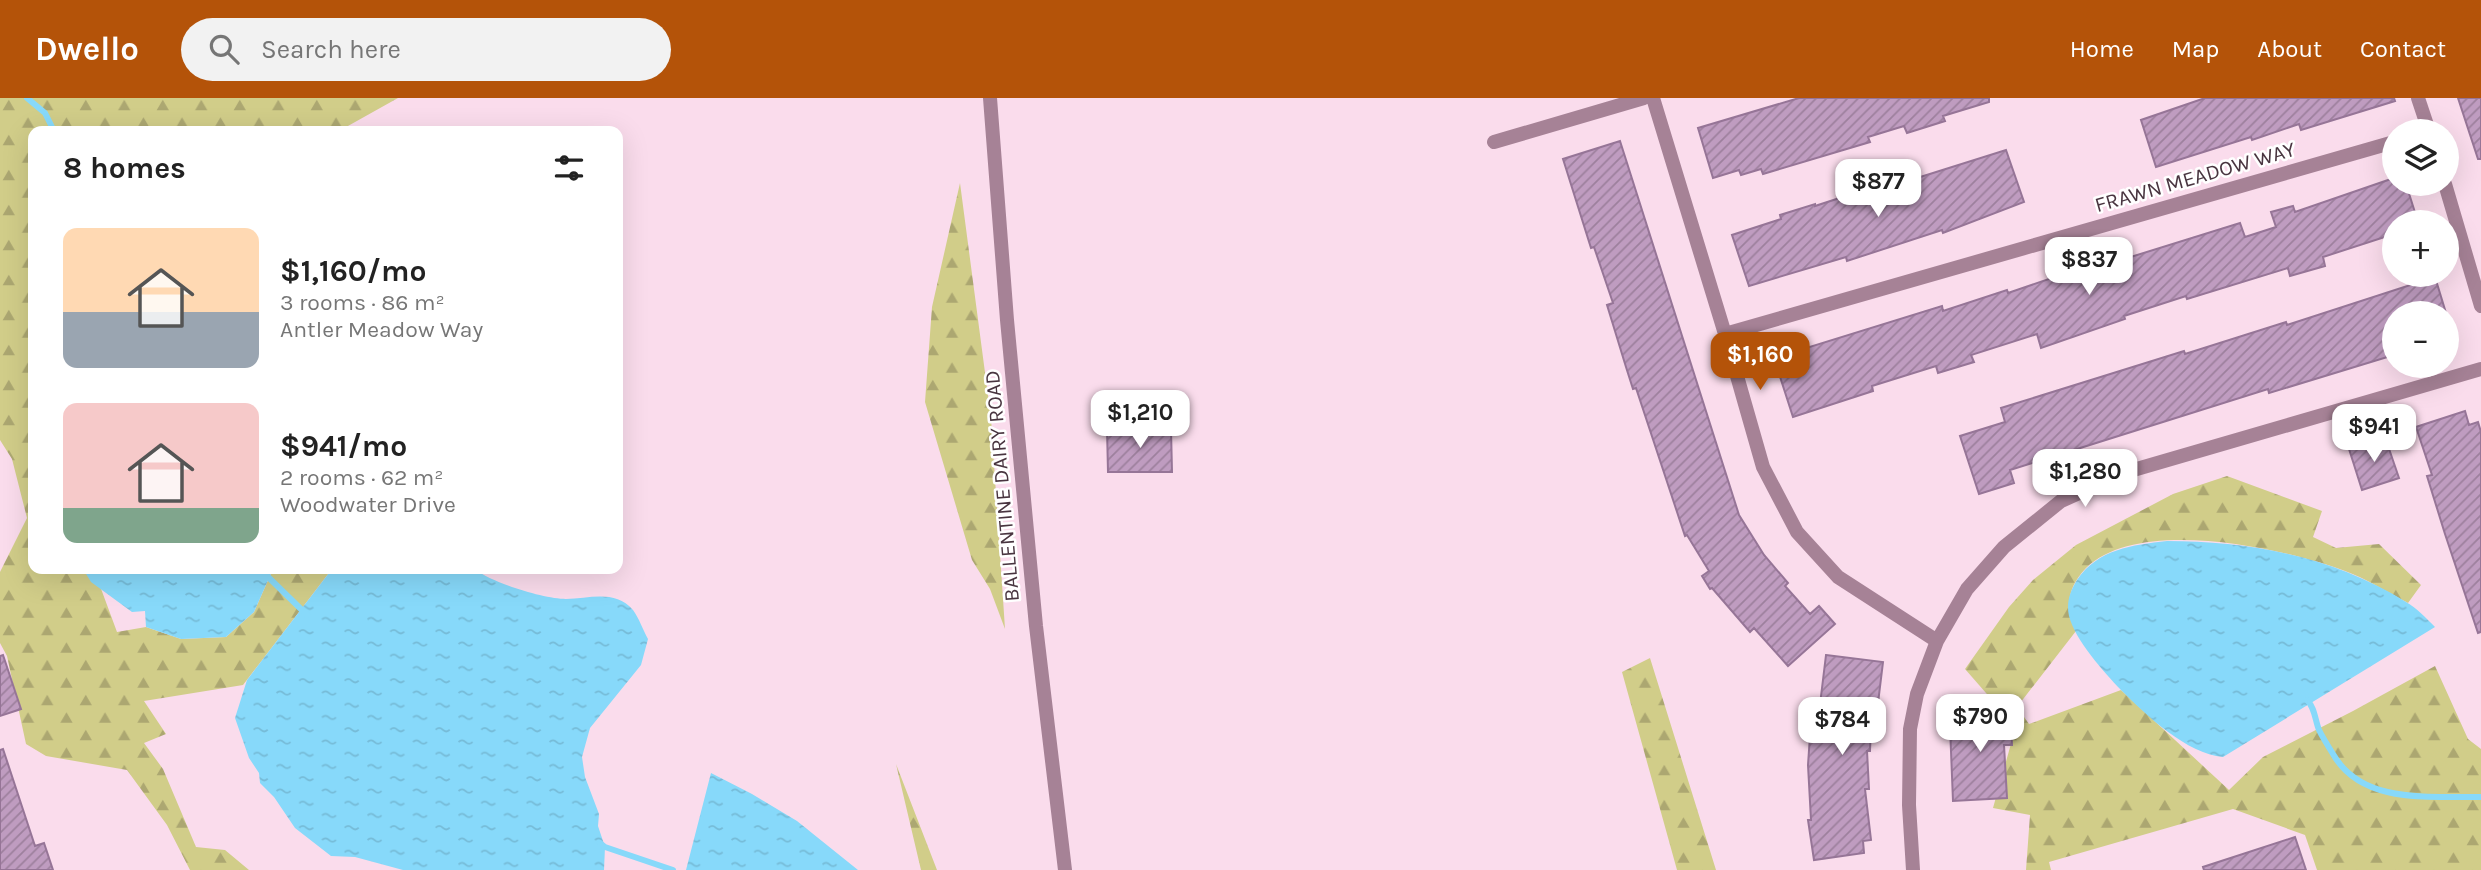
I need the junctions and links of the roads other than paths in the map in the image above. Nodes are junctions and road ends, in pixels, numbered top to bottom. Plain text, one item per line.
1 (990, 98) edge
2 (1644, 98) edge
3 (1653, 98) edge
4 (2418, 98) edge
5 (2425, 119) edge
6 (1494, 142) dead end
7 (2382, 145) edge
8 (2449, 196) edge
9 (2481, 306) edge
10 (1725, 334) junction
11 (2481, 369) edge
12 (1937, 640) junction
13 (1065, 870) edge
14 (1913, 870) edge

1 - 13 street, BALLENTINE DAIRY ROAD
2 - 6 street
3 - 10 street
4 - 5 street
7 - 10 street, FRAWN MEADOW WAY
8 - 9 street
10 - 12 street
11 - 12 street
12 - 14 street

